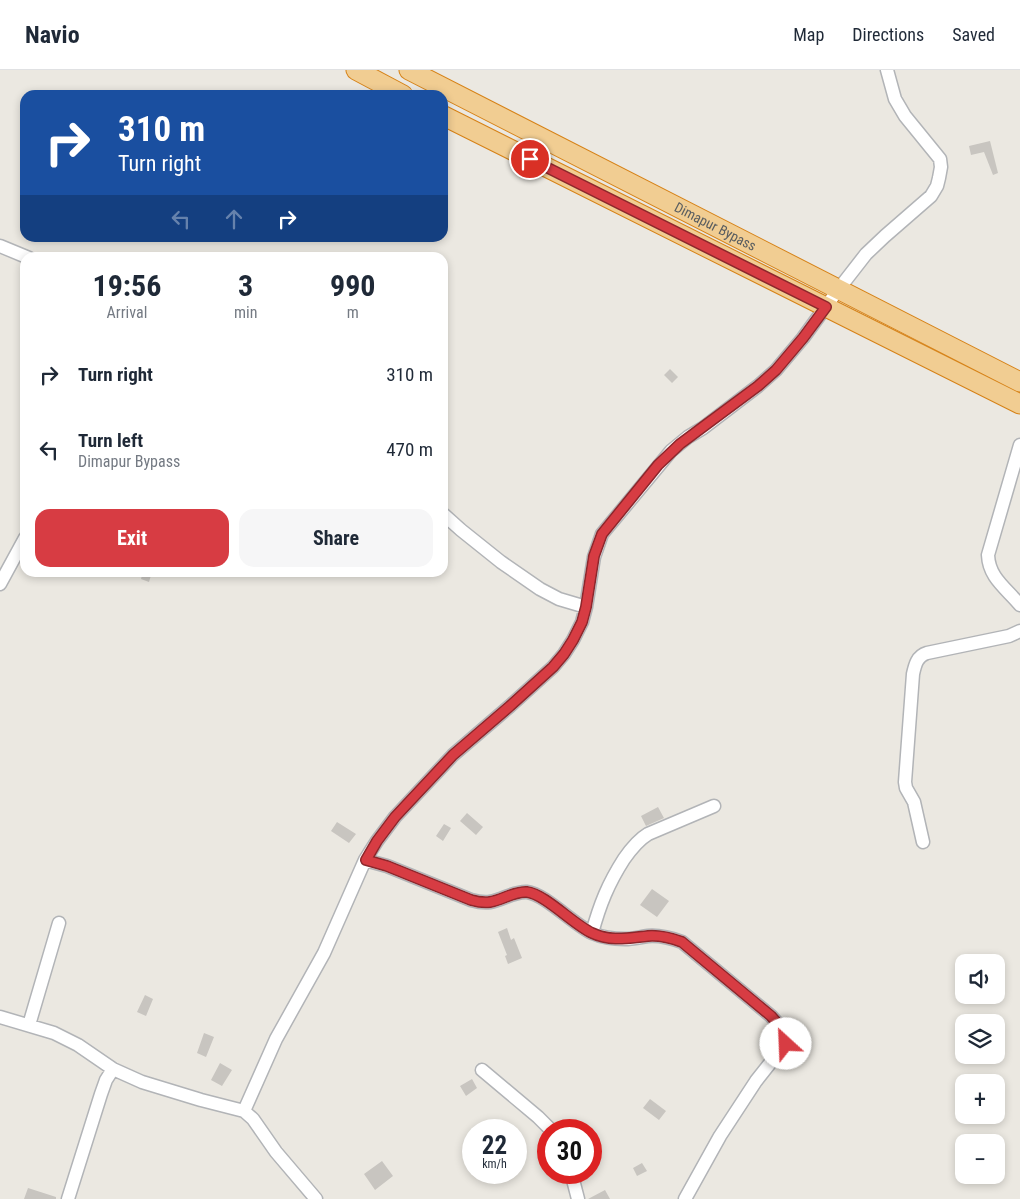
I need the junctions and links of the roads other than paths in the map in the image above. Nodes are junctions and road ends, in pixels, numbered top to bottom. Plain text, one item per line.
1 (356, 70) edge
2 (409, 70) edge
3 (887, 70) edge
4 (394, 90) edge
5 (448, 118) edge
6 (0, 246) edge
7 (20, 254) edge
8 (838, 290) junction
9 (826, 307) junction
10 (1020, 382) edge
11 (1020, 404) edge
12 (1020, 445) edge
13 (448, 518) edge
14 (20, 547) edge
15 (0, 584) edge
16 (1020, 605) edge
17 (586, 607) junction
18 (1020, 631) edge
19 (714, 806) dead end
20 (923, 842) dead end
21 (366, 860) junction
22 (59, 923) dead end
23 (592, 933) junction
24 (0, 1017) edge
25 (29, 1025) junction
26 (113, 1069) junction
27 (482, 1070) dead end
28 (244, 1111) junction
29 (540, 1119) edge
30 (574, 1184) edge
31 (68, 1199) edge
32 (316, 1199) edge
33 (578, 1199) edge
34 (685, 1199) edge

1 - 4 highway
2 - 8 highway, Dimapur Bypass
3 - 8 street
5 - 9 highway, Dimapur Bypass
6 - 7 street
8 - 9 street
8 - 10 highway, Dimapur Bypass
9 - 11 highway, Dimapur Bypass
9 - 17 street
12 - 16 street
13 - 17 street
14 - 15 street
17 - 21 street
18 - 20 street
19 - 23 street
21 - 23 street
21 - 28 street
22 - 25 street
23 - 34 street
24 - 25 street
25 - 26 street
26 - 28 street
26 - 31 street
27 - 29 street
28 - 32 street
30 - 33 street

